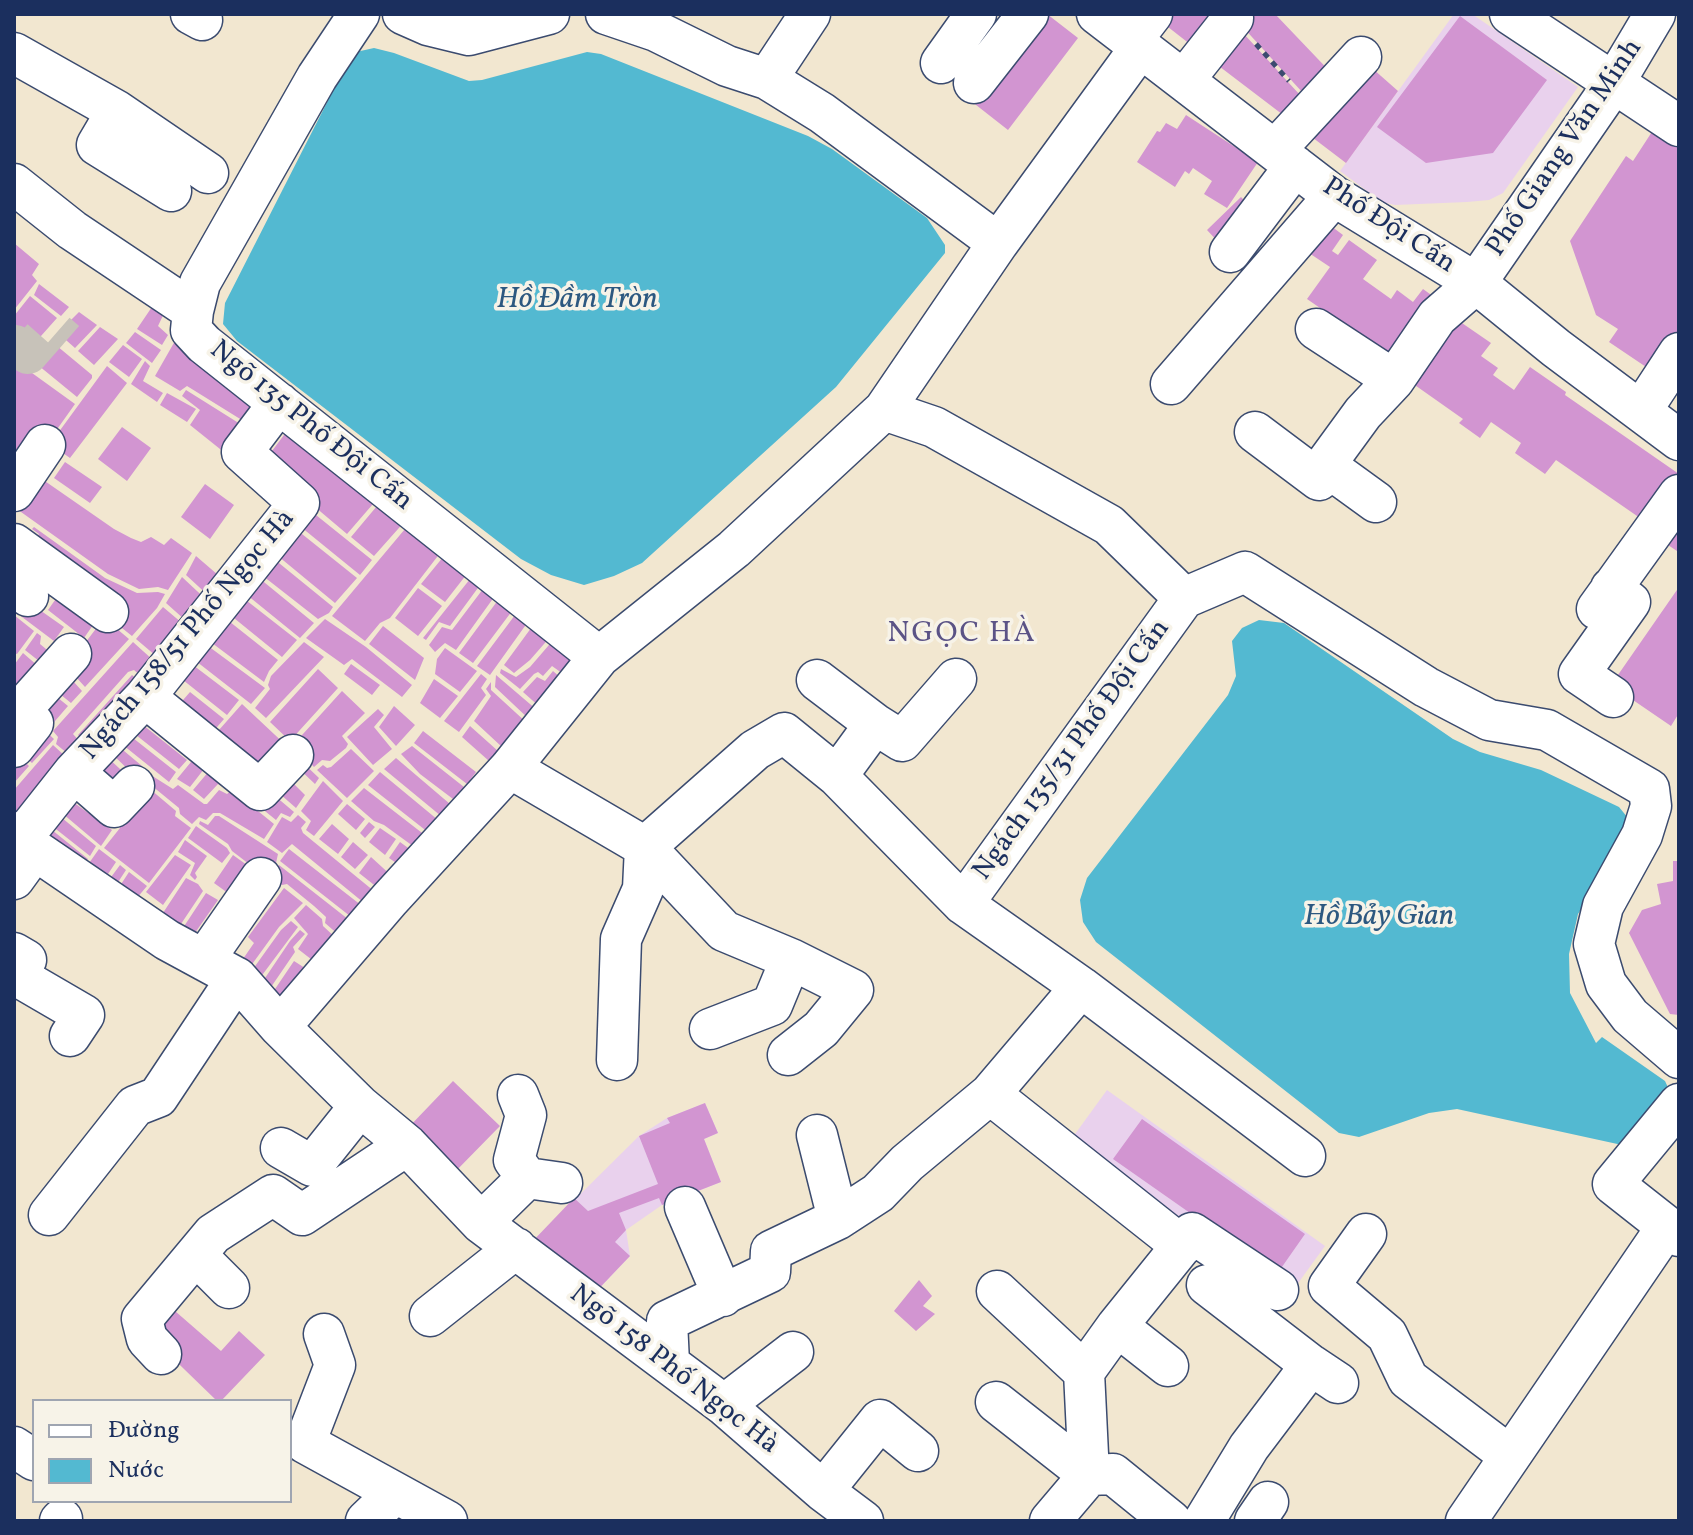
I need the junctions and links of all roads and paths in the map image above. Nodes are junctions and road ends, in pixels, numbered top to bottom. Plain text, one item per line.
1 (359, 14) edge
2 (549, 14) edge
3 (606, 14) edge
4 (810, 14) edge
5 (976, 14) edge
6 (1028, 14) edge
7 (1097, 14) edge
8 (1510, 14) edge
9 (1655, 14) edge
10 (407, 15) edge
11 (1231, 16) edge
12 (1141, 34) edge
13 (14, 53) edge
14 (1361, 57) dead end
15 (767, 79) junction
16 (1184, 80) junction
17 (1614, 83) junction
18 (1314, 108) junction
19 (117, 111) junction
20 (1679, 126) edge
21 (1286, 158) junction
22 (208, 173) dead end
23 (14, 184) edge
24 (171, 191) dead end
25 (1334, 196) junction
26 (998, 243) junction
27 (1230, 252) dead end
28 (1476, 283) junction
29 (193, 311) junction
30 (1316, 329) dead end
31 (1679, 353) edge
32 (1394, 380) junction
33 (1171, 384) dead end
34 (279, 403) junction
35 (884, 410) junction
36 (1641, 411) junction
37 (1255, 432) dead end
38 (1679, 440) edge
39 (45, 445) dead end
40 (1325, 465) junction
41 (14, 491) edge
42 (1679, 495) edge
43 (1376, 502) dead end
44 (14, 544) edge
45 (1184, 598) junction
46 (108, 612) dead end
47 (71, 654) dead end
48 (599, 657) junction
49 (956, 679) dead end
50 (817, 680) dead end
51 (145, 697) junction
52 (1613, 697) dead end
53 (875, 724) junction
54 (14, 747) edge
55 (293, 755) dead end
56 (510, 768) junction
57 (74, 772) junction
58 (837, 776) junction
59 (134, 786) dead end
60 (645, 847) junction
61 (21, 850) edge
62 (261, 878) dead end
63 (963, 904) junction
64 (14, 953) edge
65 (791, 959) junction
66 (220, 969) junction
67 (1081, 987) junction
68 (83, 1016) dead end
69 (280, 1027) junction
70 (710, 1029) dead end
71 (788, 1055) dead end
72 (1679, 1058) edge
73 (617, 1060) dead end
74 (990, 1094) junction
75 (518, 1095) dead end
76 (1679, 1104) edge
77 (360, 1106) junction
78 (817, 1135) dead end
79 (407, 1145) junction
80 (281, 1148) dead end
81 (1305, 1156) dead end
82 (685, 1207) dead end
83 (49, 1215) dead end
84 (838, 1219) junction
85 (481, 1223) junction
86 (1672, 1232) edge
87 (1366, 1234) dead end
88 (1182, 1246) junction
89 (516, 1248) junction
90 (196, 1255) junction
91 (1207, 1285) dead end
92 (229, 1288) dead end
93 (1278, 1290) dead end
94 (997, 1291) dead end
95 (723, 1296) junction
96 (430, 1316) dead end
97 (1117, 1326) junction
98 (324, 1334) dead end
99 (793, 1352) dead end
100 (161, 1354) dead end
101 (669, 1363) junction
102 (1168, 1366) dead end
103 (1084, 1372) junction
104 (1358, 1378) junction
105 (996, 1402) dead end
106 (724, 1405) junction
107 (14, 1447) edge
108 (918, 1451) dead end
109 (1510, 1456) junction
110 (32, 1459) edge
111 (1089, 1475) junction
112 (823, 1491) junction
113 (395, 1493) junction
114 (366, 1521) edge
115 (447, 1521) edge
116 (863, 1521) edge
117 (1050, 1521) edge
118 (1171, 1521) edge
119 (1204, 1521) edge
120 (1466, 1521) edge

1 - 29 street, Ngõ 135 Phố Đội Cấn
2 - 10 street
3 - 15 street
4 - 15 street
5 - 6 street
7 - 12 street, Phố Đội Cấn
8 - 17 street
9 - 17 street, Phố Giang Văn Minh
11 - 16 street
11 - 18 path
12 - 16 street, Phố Đội Cấn
12 - 26 street
13 - 19 street
14 - 18 street
15 - 26 street
16 - 21 street, Phố Đội Cấn
17 - 20 street
17 - 28 street, Phố Giang Văn Minh
18 - 21 street
19 - 22 street
19 - 24 street
21 - 25 street, Phố Đội Cấn
21 - 27 street
23 - 29 street
25 - 28 street, Phố Đội Cấn
25 - 33 street
26 - 35 street
28 - 32 street, Phố Giang Văn Minh
28 - 36 street, Phố Đội Cấn
29 - 34 street, Ngõ 135 Phố Đội Cấn
30 - 32 street
31 - 36 street
32 - 40 street, Phố Giang Văn Minh
34 - 48 street, Ngõ 135 Phố Đội Cấn
34 - 51 street, Ngách 158/51 Phố Ngọc Hà
35 - 45 street, Ngách 135/31 Phố Đội Cấn
35 - 48 street
36 - 38 street, Phố Đội Cấn
37 - 40 street
39 - 41 street
40 - 43 street
42 - 52 street
44 - 46 street
45 - 63 street, Ngách 135/31 Phố Đội Cấn
45 - 72 street, Ngách 135/31 Phố Đội Cấn
47 - 54 street
48 - 56 street
49 - 53 street
50 - 53 street
51 - 55 street
51 - 57 street, Ngách 158/51 Phố Ngọc Hà
53 - 58 street
56 - 60 street
56 - 69 street
57 - 59 street
57 - 61 street, Ngách 158/51 Phố Ngọc Hà
58 - 60 street
58 - 63 street
60 - 65 street
60 - 73 street
61 - 66 street, Ngõ 158 Phố Ngọc Hà
62 - 66 street
63 - 67 street, Ngách 135/31 Phố Đội Cấn
64 - 68 street
65 - 70 street
65 - 71 street
66 - 69 street, Ngõ 158 Phố Ngọc Hà
66 - 83 street
67 - 74 street
67 - 81 street, Ngách 135/31 Phố Đội Cấn
69 - 77 street, Ngõ 158 Phố Ngọc Hà
74 - 84 street
74 - 88 street
75 - 85 street
76 - 86 street
77 - 79 street, Ngõ 158 Phố Ngọc Hà
77 - 80 street
78 - 84 street
79 - 85 street, Ngõ 158 Phố Ngọc Hà
79 - 90 street
82 - 95 street
84 - 95 street
85 - 89 street, Ngõ 158 Phố Ngọc Hà
86 - 109 street
87 - 104 street
88 - 93 street
88 - 97 street
89 - 96 street
89 - 101 street, Ngõ 158 Phố Ngọc Hà
90 - 92 street
90 - 100 street
91 - 104 street
94 - 103 street
95 - 101 street
97 - 102 street
97 - 103 street
98 - 113 street
99 - 106 street
101 - 106 street, Ngõ 158 Phố Ngọc Hà
103 - 111 street
104 - 109 street
104 - 119 street
105 - 111 street
106 - 112 street, Ngõ 158 Phố Ngọc Hà
107 - 110 street
108 - 112 street
109 - 120 street
111 - 117 street
111 - 118 street
112 - 116 street, Ngõ 158 Phố Ngọc Hà
113 - 114 street
113 - 115 street

